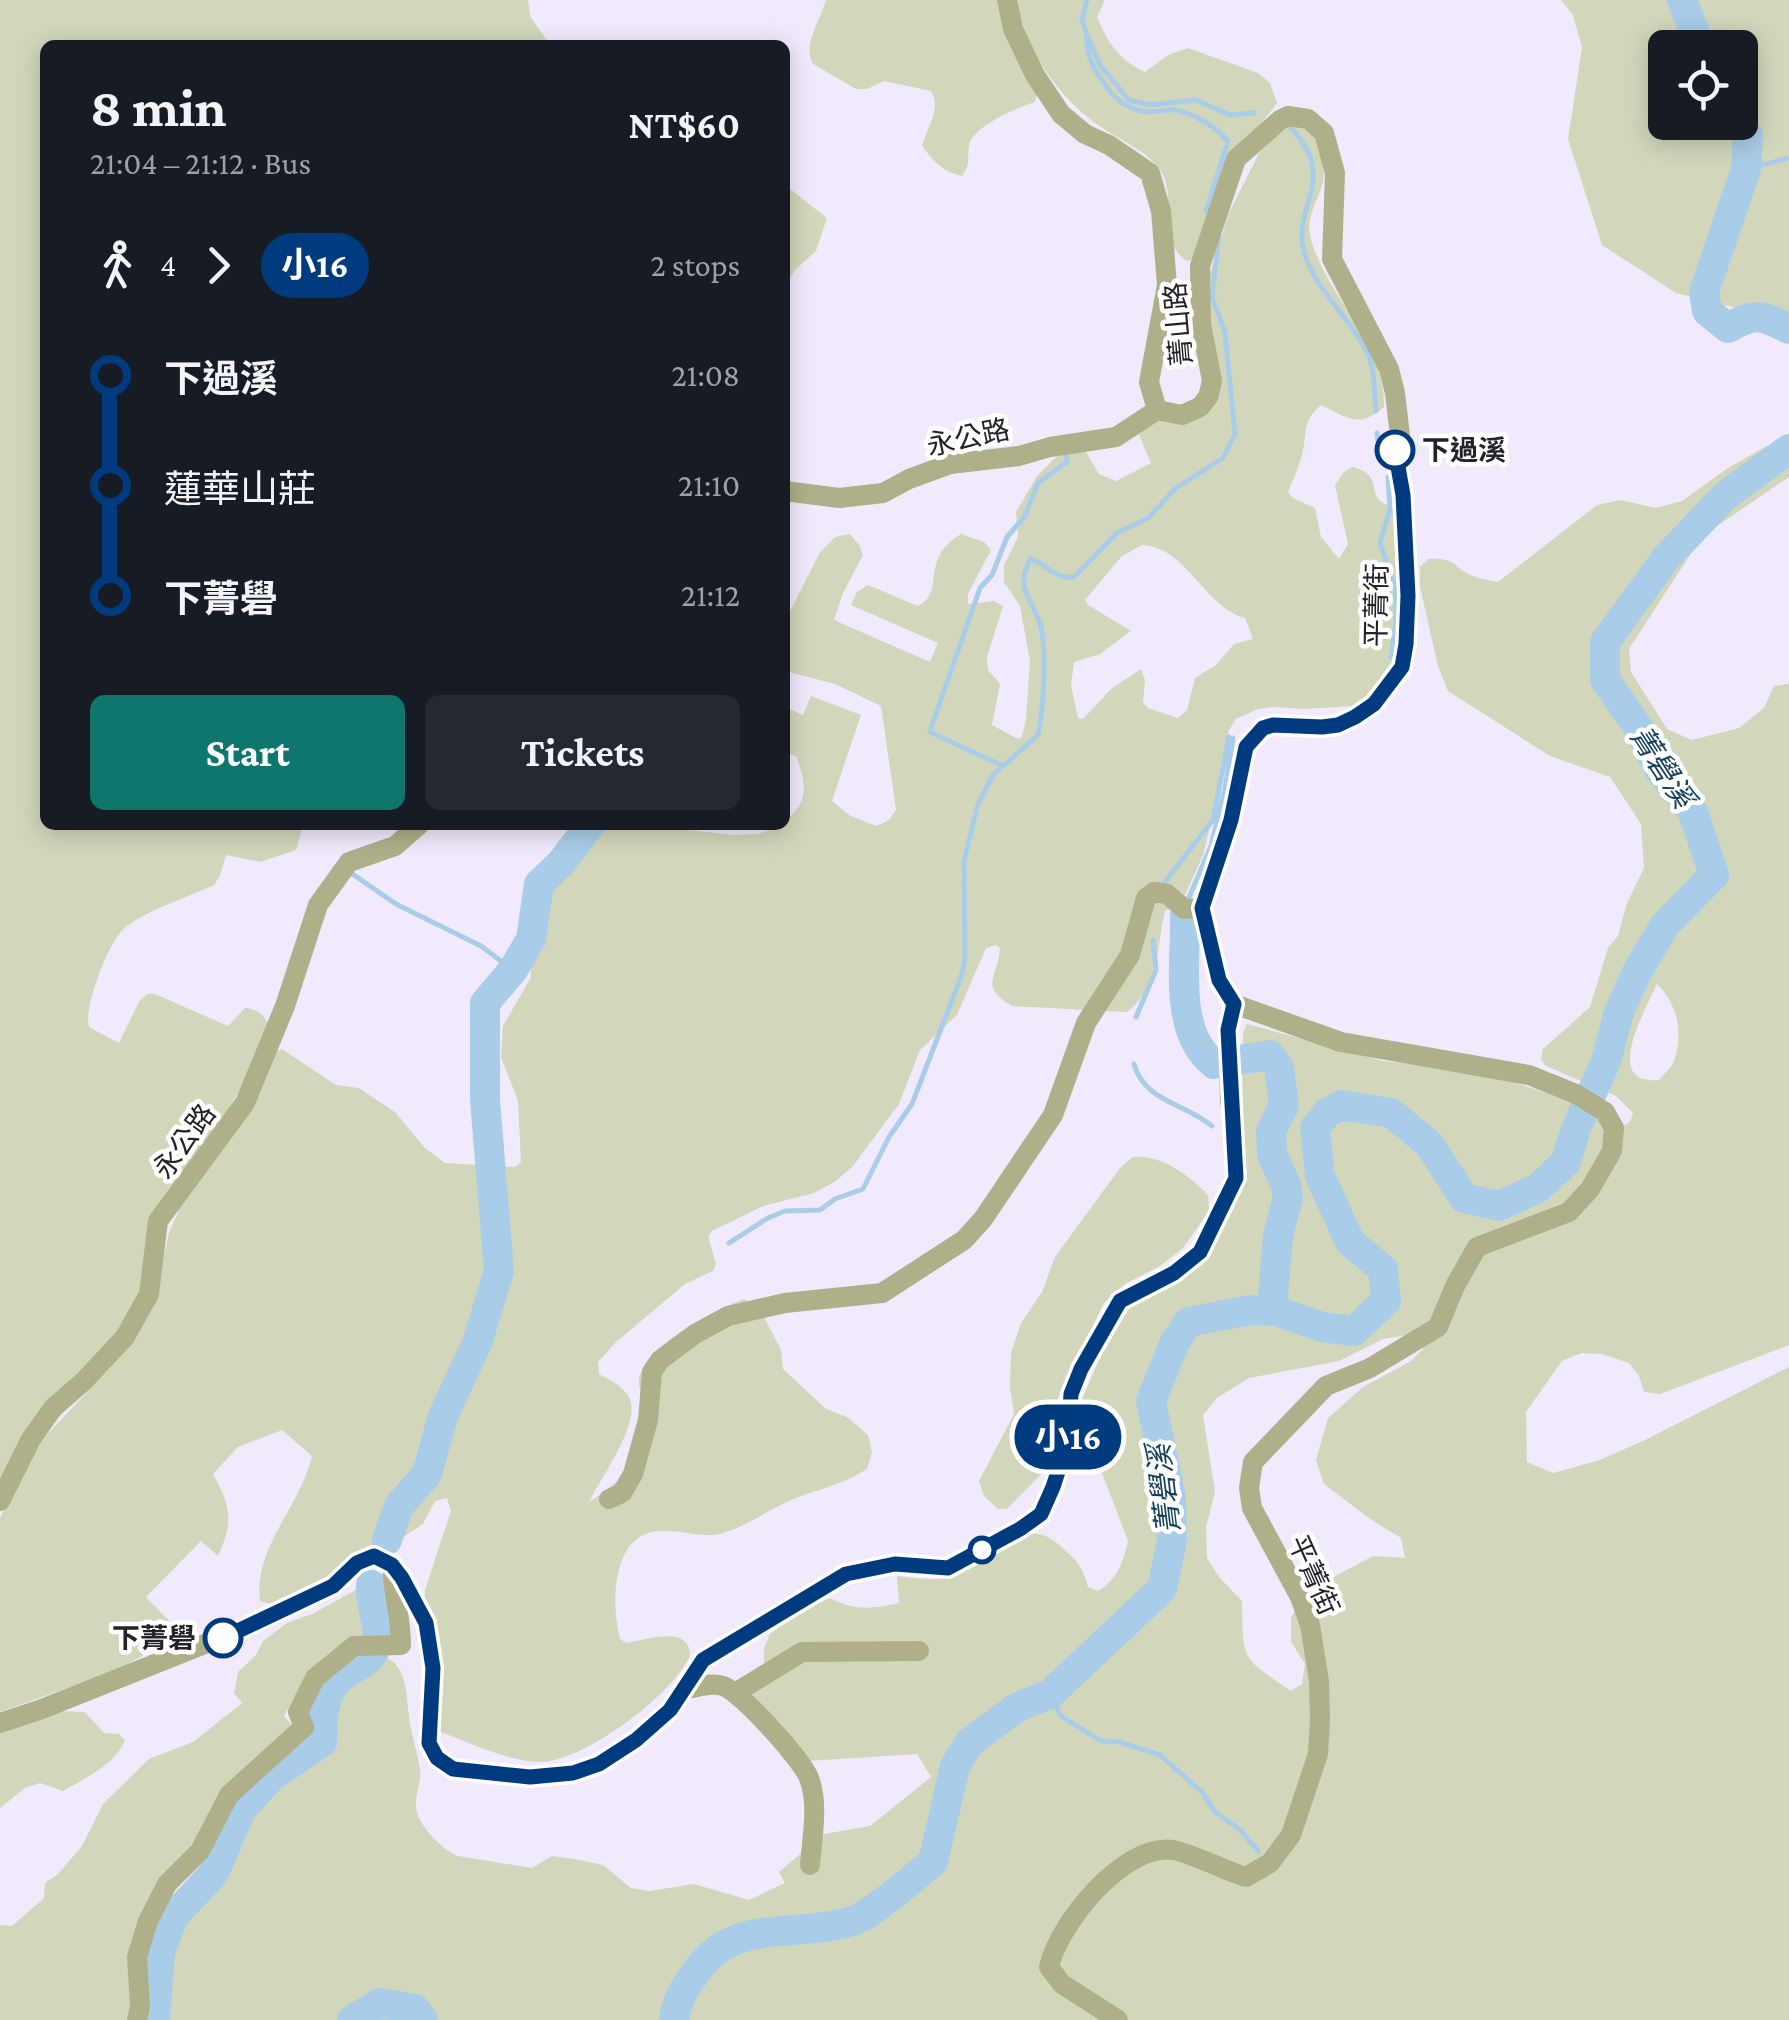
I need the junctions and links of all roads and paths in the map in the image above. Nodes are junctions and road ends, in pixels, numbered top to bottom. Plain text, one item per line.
1 (1006, 0) edge
2 (1158, 410) junction
3 (1395, 449) joint
4 (790, 491) edge
5 (413, 830) edge
6 (1202, 908) junction
7 (1234, 1004) junction
8 (1230, 1102) dead end
9 (609, 1499) dead end
10 (0, 1501) edge
11 (994, 1543) dead end
12 (392, 1565) junction
13 (919, 1651) dead end
14 (684, 1690) junction
15 (734, 1693) junction
16 (0, 1723) edge
17 (810, 1865) dead end
18 (137, 2020) edge
19 (1118, 2020) edge

1 - 2 street, 菁山路
2 - 3 street, 菁山路
2 - 4 street, 永公路
3 - 6 street, 平菁街
5 - 10 street, 永公路
6 - 7 street
6 - 9 street
7 - 8 street
7 - 19 street, 平菁街
11 - 14 street
12 - 14 street
12 - 16 street
12 - 18 street
13 - 15 street
14 - 15 street
15 - 17 street

